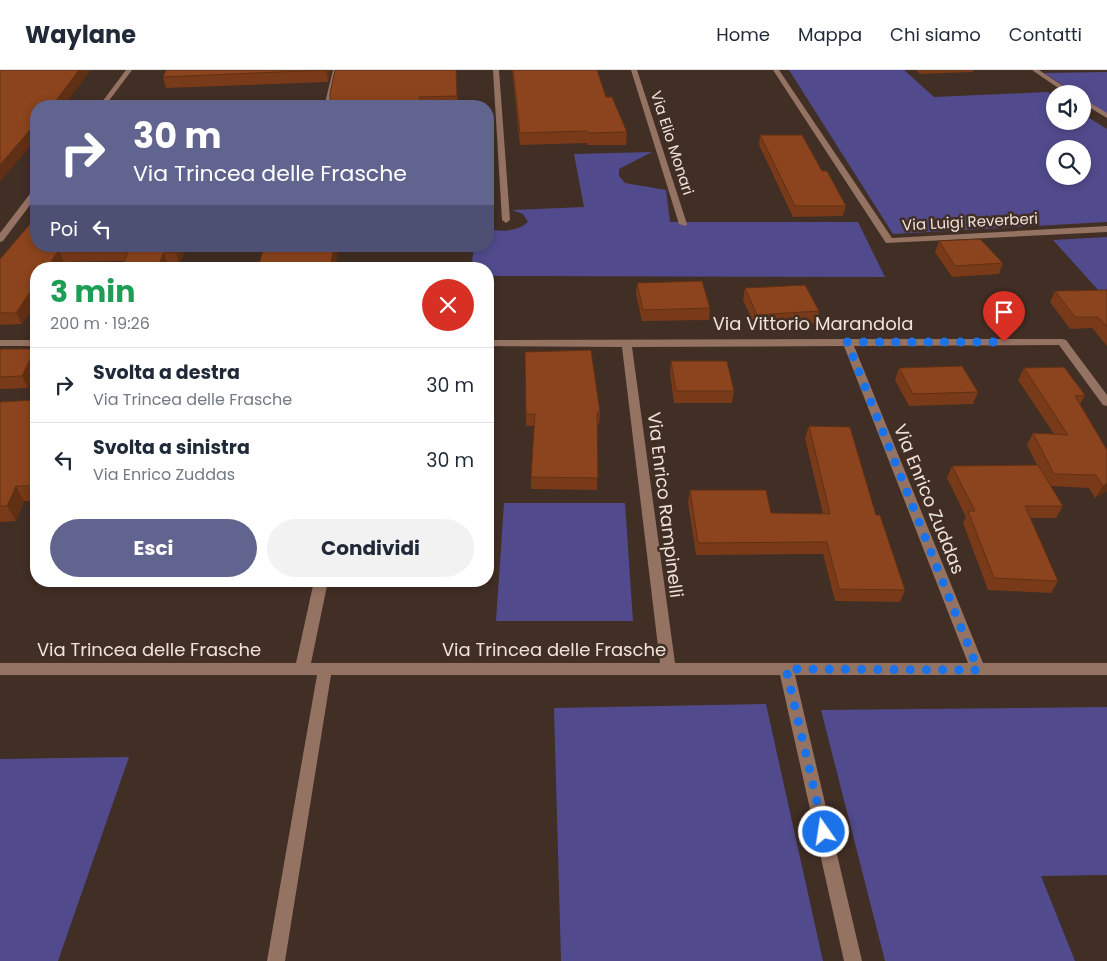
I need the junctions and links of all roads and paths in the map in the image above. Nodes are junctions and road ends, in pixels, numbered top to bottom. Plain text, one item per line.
1 (129, 70) edge
2 (336, 70) edge
3 (496, 70) edge
4 (634, 70) edge
5 (776, 70) edge
6 (1035, 70) edge
7 (1058, 85) edge
8 (106, 100) edge
9 (329, 100) edge
10 (1091, 106) edge
11 (1107, 116) edge
12 (30, 200) edge
13 (506, 220) dead end
14 (683, 224) dead end
15 (1107, 229) edge
16 (0, 239) edge
17 (847, 342) junction
18 (0, 343) edge
19 (30, 343) edge
20 (494, 343) edge
21 (627, 344) junction
22 (1107, 403) edge
23 (320, 587) edge
24 (0, 669) edge
25 (302, 669) junction
26 (325, 669) junction
27 (668, 669) junction
28 (786, 669) junction
29 (1107, 669) edge
30 (978, 670) junction
31 (276, 961) edge
32 (853, 961) edge

1 - 8 street
2 - 9 street
3 - 13 street
4 - 14 street, Via Elio Monari
5 - 15 street, Via Luigi Reverberi
6 - 7 street
10 - 11 street
12 - 16 street
17 - 21 street, Via Vittorio Marandola
17 - 22 street, Via Vittorio Marandola
17 - 30 street, Via Enrico Zuddas
18 - 19 street
20 - 21 street, Via Vittorio Marandola
21 - 27 street, Via Enrico Rampinelli
23 - 25 street
24 - 25 street, Via Trincea delle Frasche
25 - 26 street, Via Trincea delle Frasche
26 - 27 street, Via Trincea delle Frasche
26 - 31 street
27 - 28 street, Via Trincea delle Frasche
28 - 30 street, Via Trincea delle Frasche
28 - 32 street
29 - 30 street, Via Trincea delle Frasche

